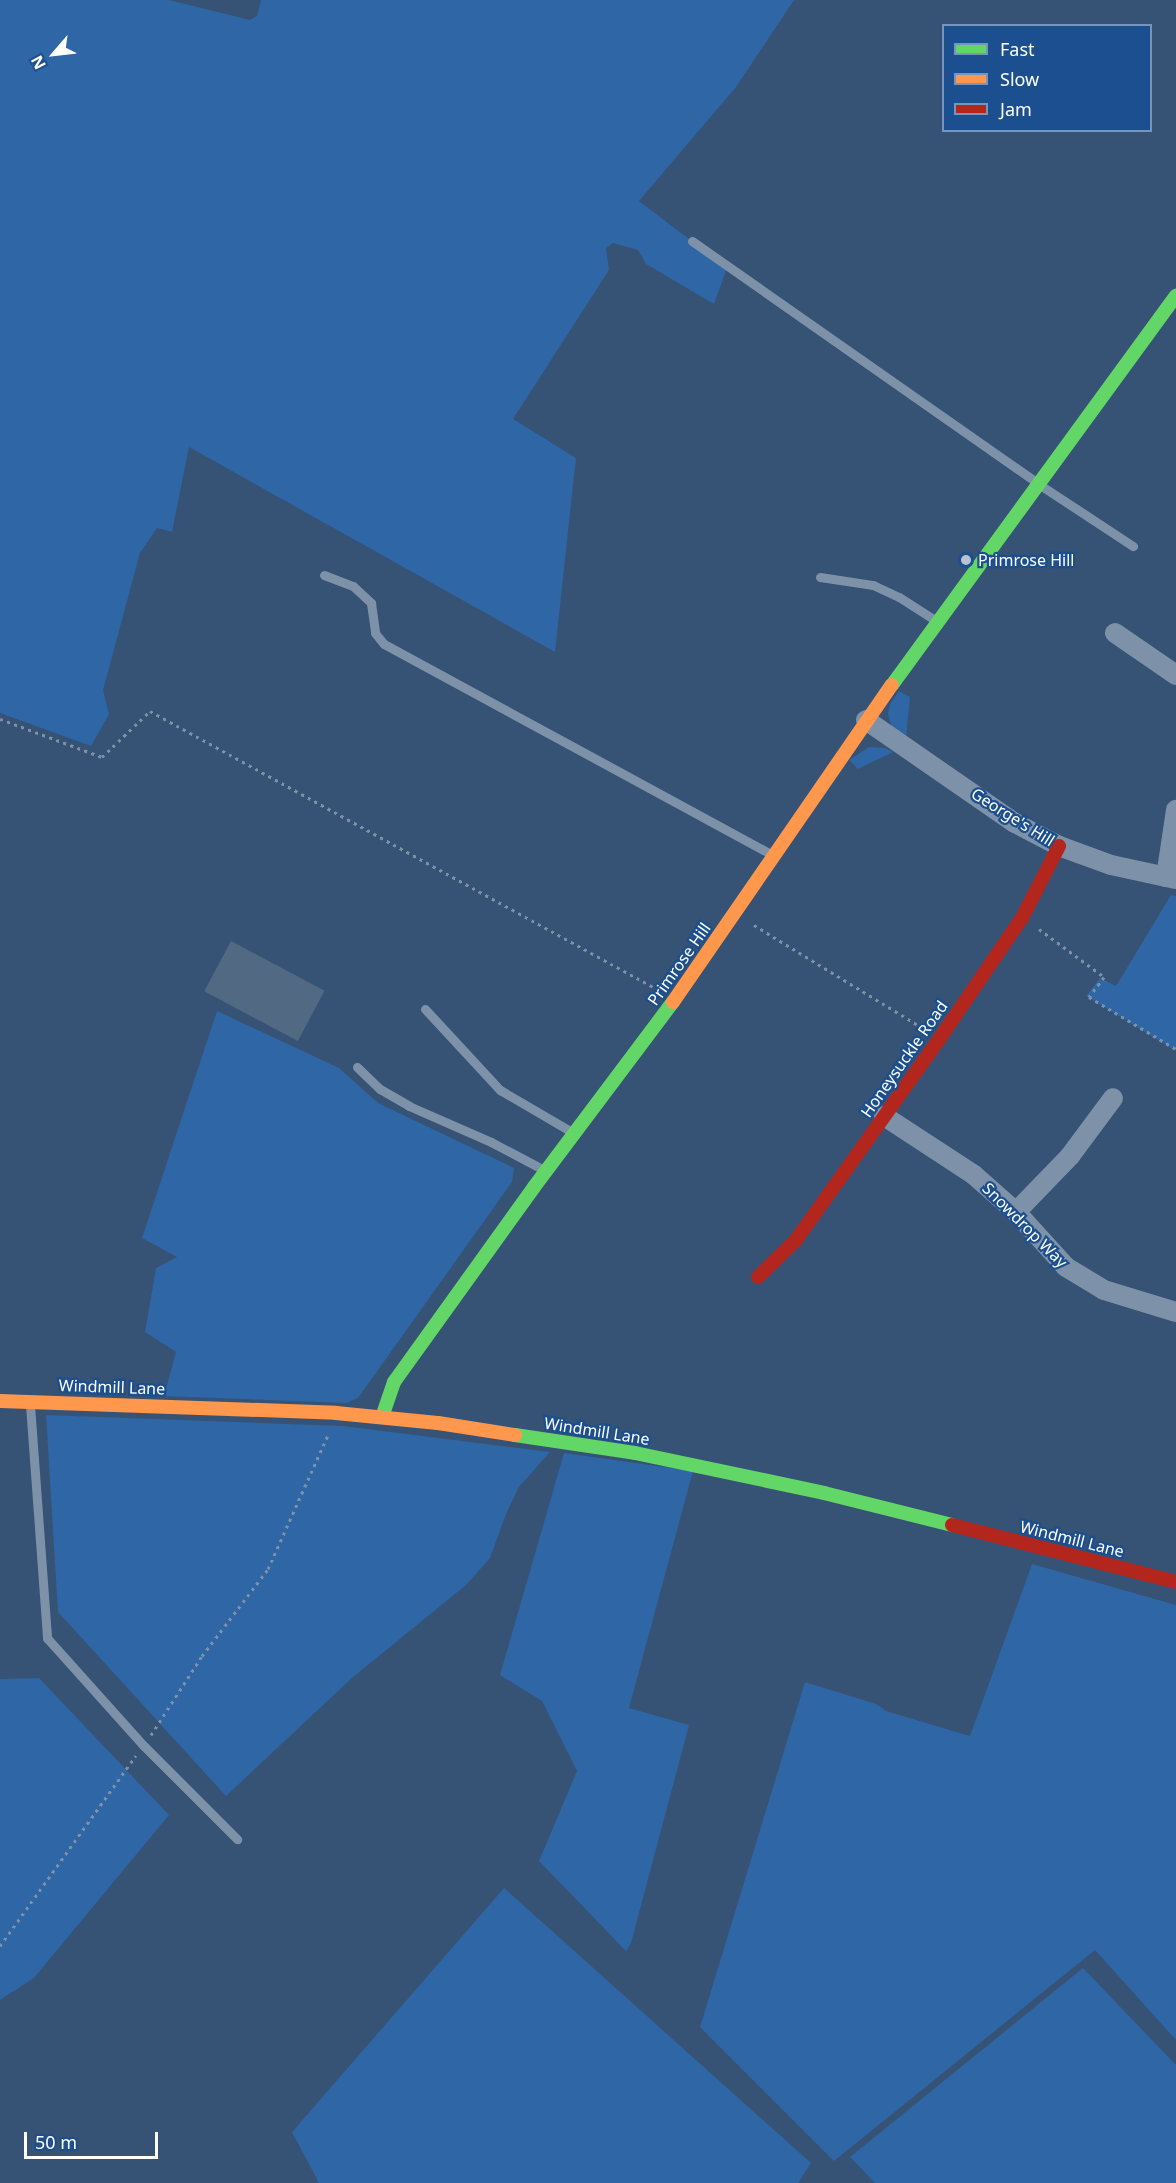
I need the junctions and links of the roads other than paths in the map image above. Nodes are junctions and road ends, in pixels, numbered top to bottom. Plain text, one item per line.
1 (692, 241) dead end
2 (1176, 296) edge
3 (1037, 483) junction
4 (1133, 546) dead end
5 (324, 575) dead end
6 (820, 578) dead end
7 (937, 622) junction
8 (1115, 633) dead end
9 (1176, 675) edge
10 (866, 720) junction
11 (1176, 810) edge
12 (1059, 846) junction
13 (775, 856) junction
14 (1171, 878) edge
15 (426, 1009) dead end
16 (357, 1066) dead end
17 (1113, 1098) dead end
18 (884, 1116) junction
19 (574, 1134) junction
20 (546, 1172) junction
21 (1016, 1212) junction
22 (758, 1276) dead end
23 (1176, 1312) edge
24 (0, 1401) edge
25 (29, 1402) junction
26 (382, 1418) junction
27 (1176, 1582) edge
28 (237, 1839) dead end

1 - 3 lane
2 - 3 street, Primrose Hill
3 - 4 lane
3 - 7 street, Primrose Hill
5 - 13 lane
6 - 7 lane
7 - 10 street, Primrose Hill
8 - 9 street
10 - 12 street, George's Hill
10 - 13 street, Primrose Hill
11 - 14 street
12 - 14 street, George's Hill
12 - 18 street, Honeysuckle Road
13 - 19 street, Primrose Hill
15 - 19 lane
16 - 20 lane
17 - 21 street
18 - 21 street, Snowdrop Way
18 - 22 street, Honeysuckle Road
19 - 20 street, Primrose Hill
20 - 26 street, Primrose Hill
21 - 23 street, Snowdrop Way
24 - 25 street, Windmill Lane
25 - 26 street, Windmill Lane
25 - 28 lane
26 - 27 street, Windmill Lane

